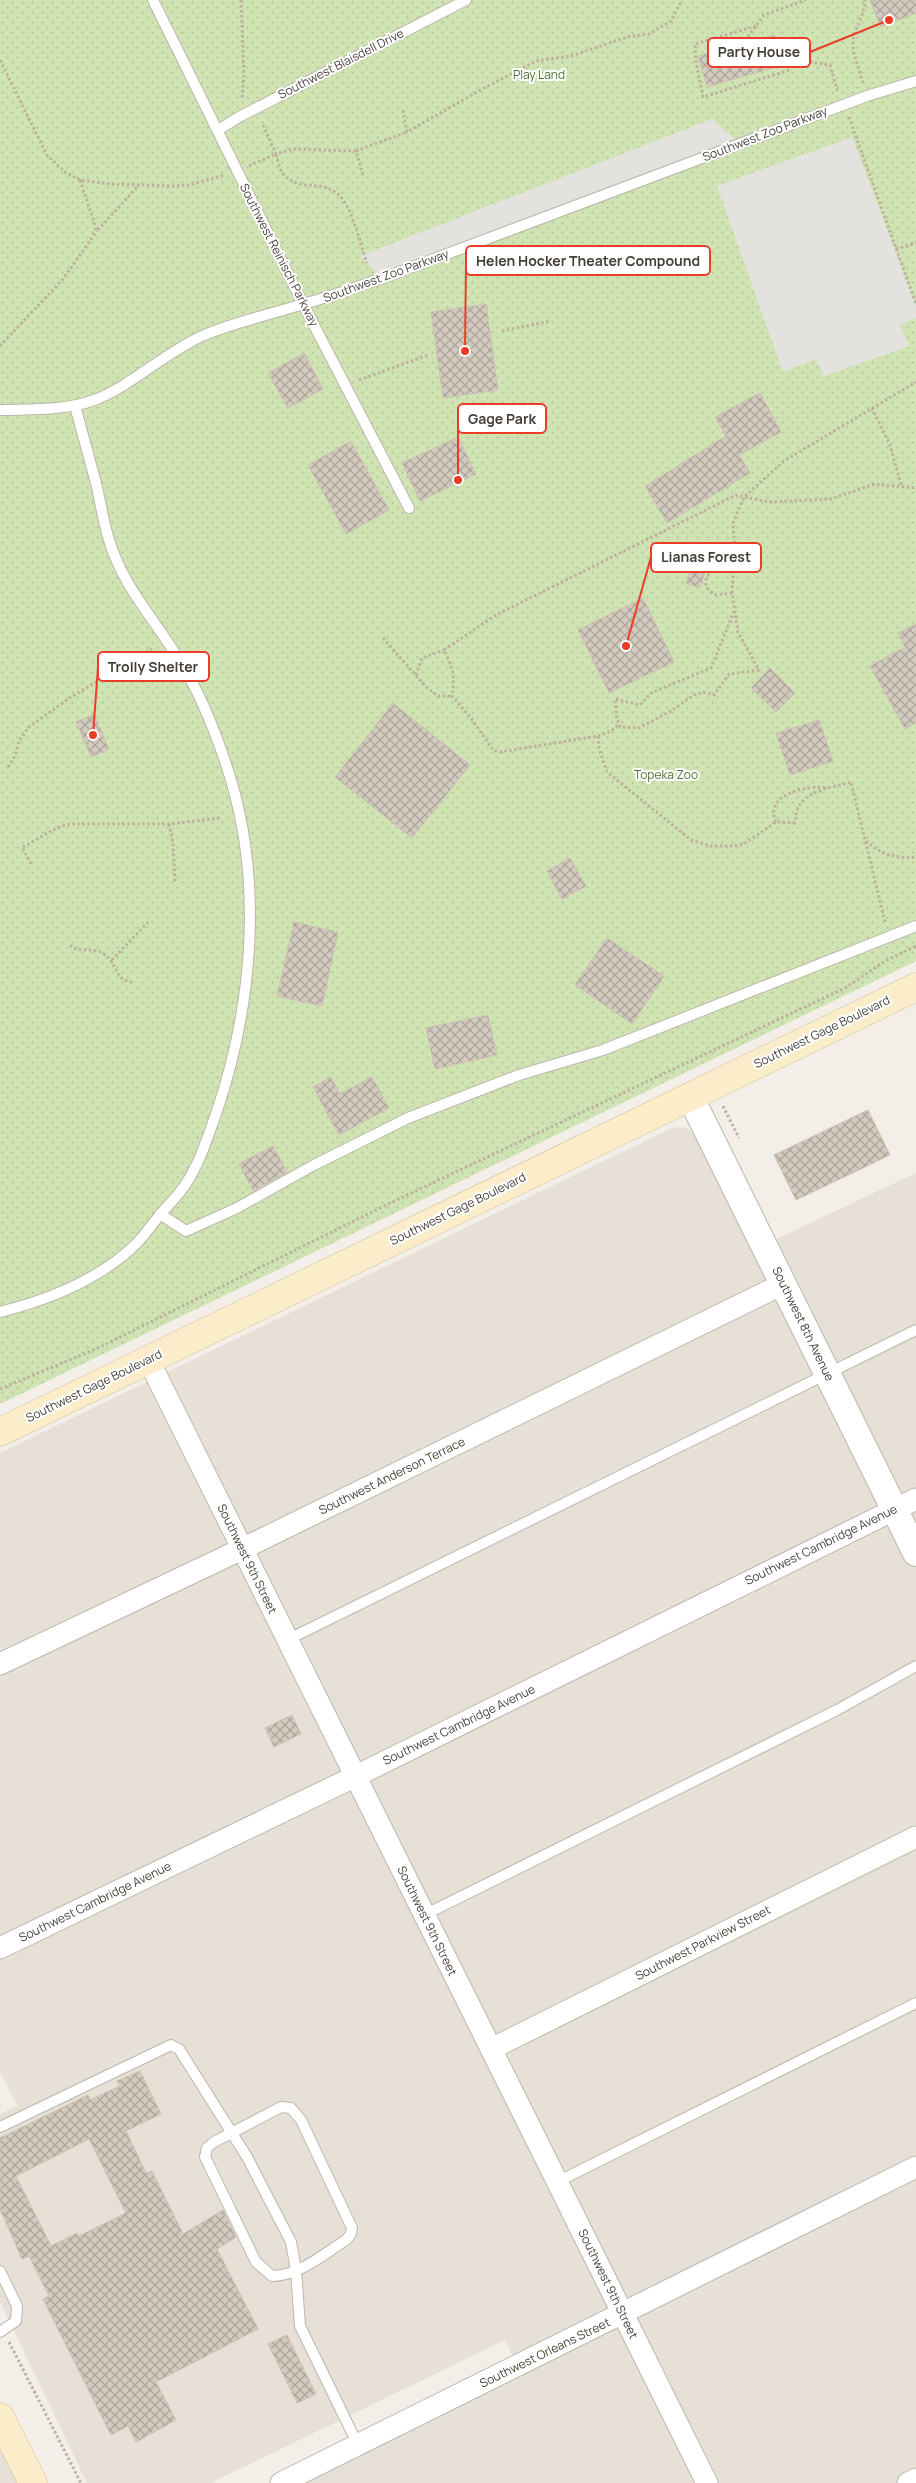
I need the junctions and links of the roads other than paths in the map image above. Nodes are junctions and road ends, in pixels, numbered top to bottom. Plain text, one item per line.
1 (153, 0) edge
2 (466, 0) edge
3 (916, 81) edge
4 (218, 130) junction
5 (303, 304) junction
6 (76, 406) junction
7 (0, 410) edge
8 (410, 508) dead end
9 (916, 926) edge
10 (916, 987) edge
11 (690, 1096) junction
12 (160, 1214) junction
13 (783, 1284) junction
14 (0, 1312) edge
15 (916, 1330) edge
16 (148, 1359) junction
17 (827, 1373) junction
18 (0, 1432) edge
19 (905, 1504) edge
20 (242, 1549) junction
21 (916, 1553) edge
22 (287, 1640) junction
23 (0, 1664) edge
24 (916, 1666) edge
25 (356, 1776) junction
26 (916, 1837) edge
27 (424, 1915) junction
28 (0, 1948) edge
29 (916, 2003) edge
30 (491, 2050) junction
31 (0, 2127) edge
32 (230, 2131) junction
33 (916, 2167) edge
34 (557, 2182) junction
35 (296, 2270) junction
36 (0, 2271) edge
37 (623, 2315) junction
38 (2, 2331) edge
39 (0, 2417) edge
40 (358, 2445) junction
41 (916, 2479) edge
42 (33, 2483) edge
43 (281, 2483) edge
44 (708, 2483) edge
45 (908, 2483) edge

1 - 4 lane, Southwest Reinisch Parkway
2 - 4 lane, Southwest Blaisdell Drive
3 - 5 lane, Southwest Zoo Parkway
4 - 5 lane, Southwest Reinisch Parkway
5 - 6 lane, Southwest Zoo Parkway
5 - 8 lane, Southwest Reinisch Parkway
6 - 7 lane, Southwest Zoo Parkway
6 - 12 lane
9 - 12 lane
10 - 11 main road, Southwest Gage Boulevard
11 - 13 street, Southwest 8th Avenue
11 - 16 main road, Southwest Gage Boulevard
12 - 14 lane
13 - 17 street, Southwest 8th Avenue
13 - 20 street, Southwest Anderson Terrace
15 - 17 lane
16 - 18 main road, Southwest Gage Boulevard
16 - 20 street, Southwest 9th Street
17 - 19 street, Southwest 8th Avenue
17 - 22 lane
19 - 21 street, Southwest 8th Avenue
19 - 25 street, Southwest Cambridge Avenue
20 - 22 street, Southwest 9th Street
20 - 23 street, Southwest Anderson Terrace
22 - 25 street, Southwest 9th Street
24 - 27 lane
25 - 27 street, Southwest 9th Street
25 - 28 street, Southwest Cambridge Avenue
26 - 30 street, Southwest Parkview Street
27 - 30 street, Southwest 9th Street
29 - 34 lane
30 - 34 street, Southwest 9th Street
31 - 32 lane
32 - 35 lane
32 - 35 lane
32 - 35 lane
33 - 37 street, Southwest Orleans Street
34 - 37 street, Southwest 9th Street
35 - 40 lane
36 - 38 lane
37 - 40 street, Southwest Orleans Street
37 - 44 street, Southwest 9th Street
39 - 42 main road
40 - 43 street, Southwest Orleans Street
41 - 45 street

